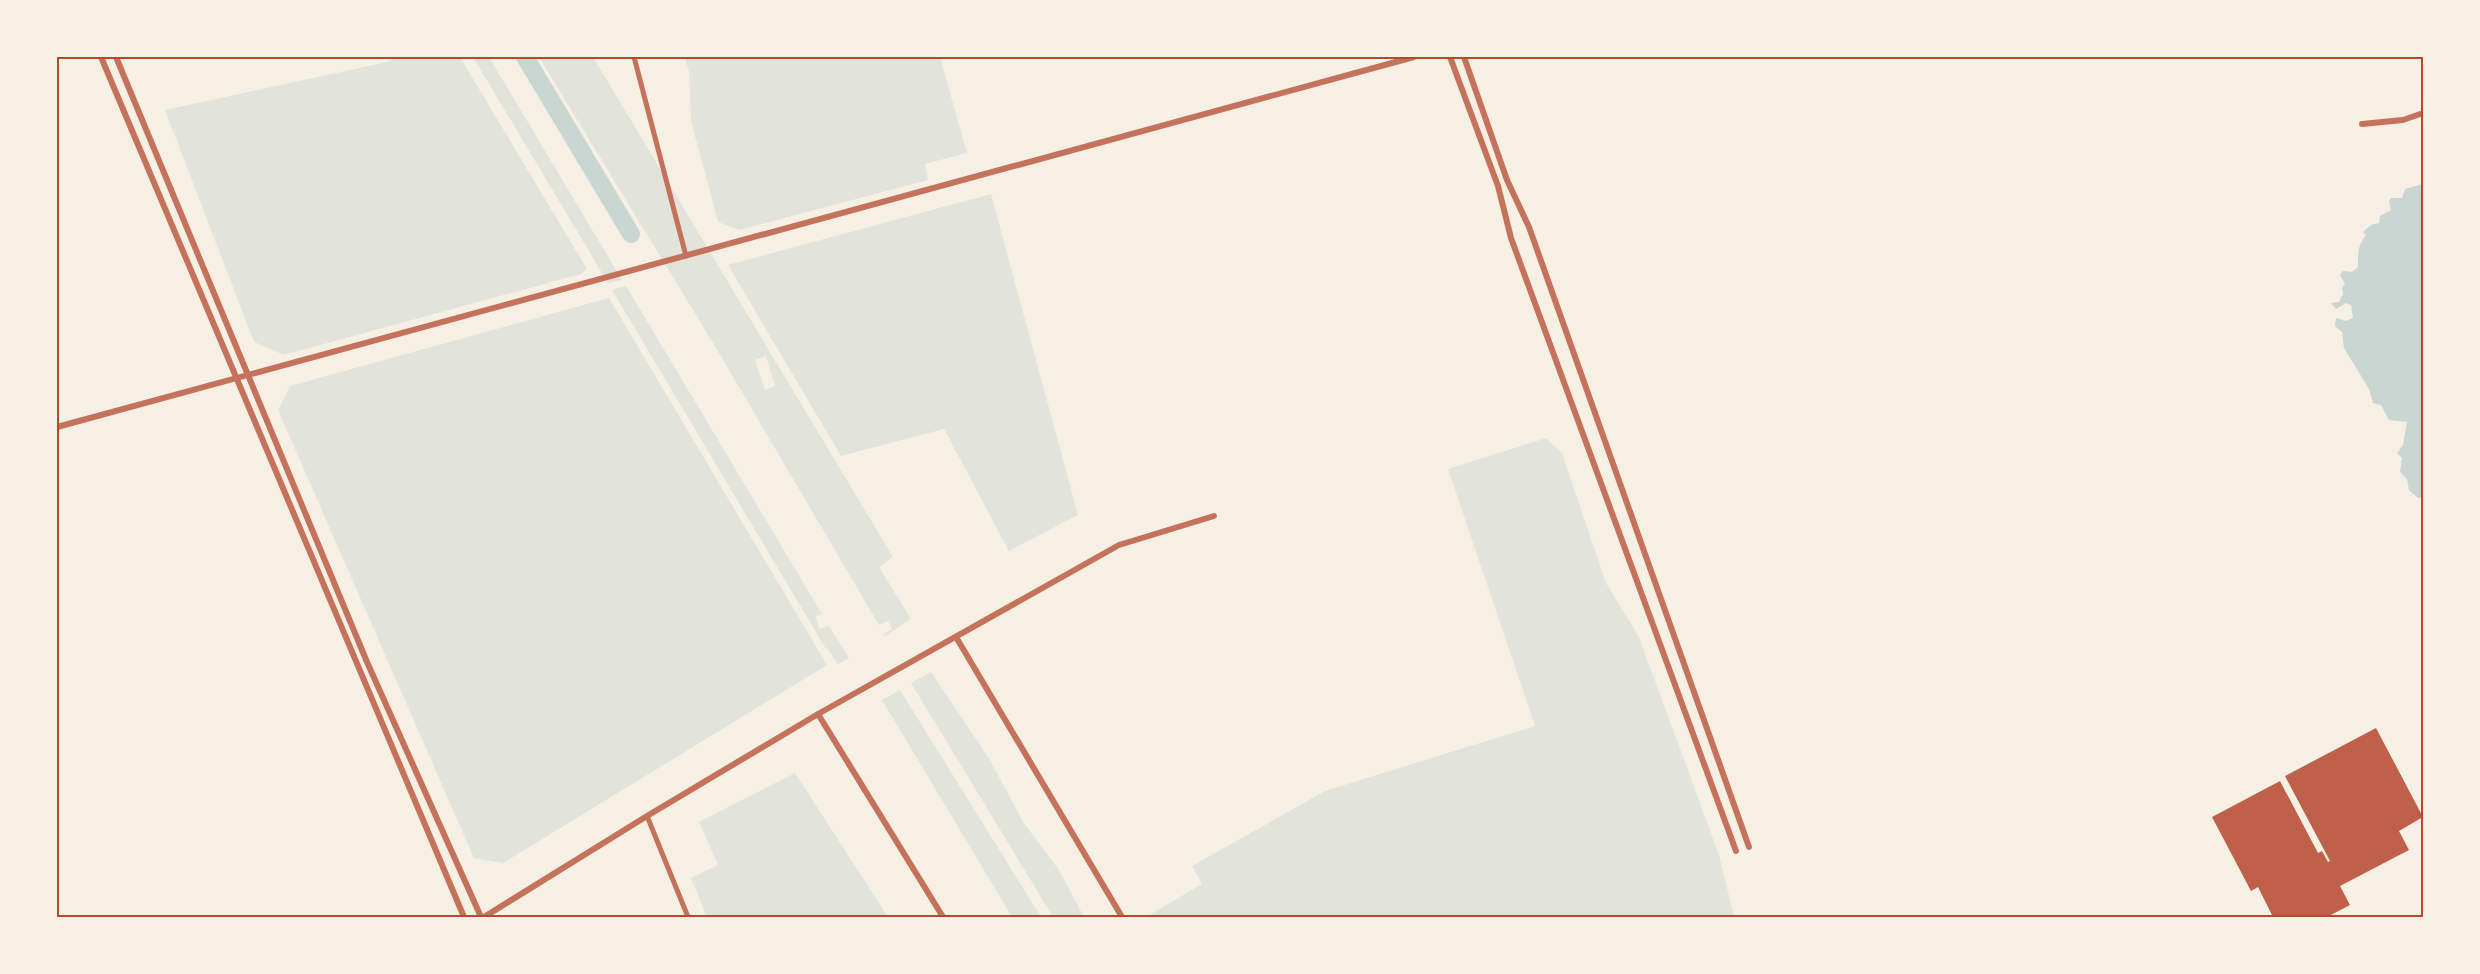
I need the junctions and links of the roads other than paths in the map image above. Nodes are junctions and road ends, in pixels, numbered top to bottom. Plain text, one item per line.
1 (100, 57) edge
2 (116, 57) edge
3 (634, 57) edge
4 (1414, 57) edge
5 (1450, 57) edge
6 (1464, 57) edge
7 (2423, 113) edge
8 (2362, 124) dead end
9 (686, 256) junction
10 (248, 375) junction
11 (237, 379) junction
12 (57, 427) edge
13 (1214, 516) dead end
14 (956, 637) junction
15 (818, 714) junction
16 (647, 816) junction
17 (1749, 847) dead end
18 (1736, 851) dead end
19 (465, 917) edge
20 (483, 917) edge
21 (688, 917) edge
22 (943, 917) edge
23 (1122, 917) edge

1 - 11 street
2 - 10 street
3 - 9 street
4 - 9 street
5 - 18 street
6 - 17 street
7 - 8 street
9 - 10 street
10 - 11 street
10 - 20 street
11 - 12 street
11 - 19 street
13 - 14 street
14 - 15 street
14 - 23 street
15 - 16 street
15 - 22 street
16 - 20 street
16 - 21 street

